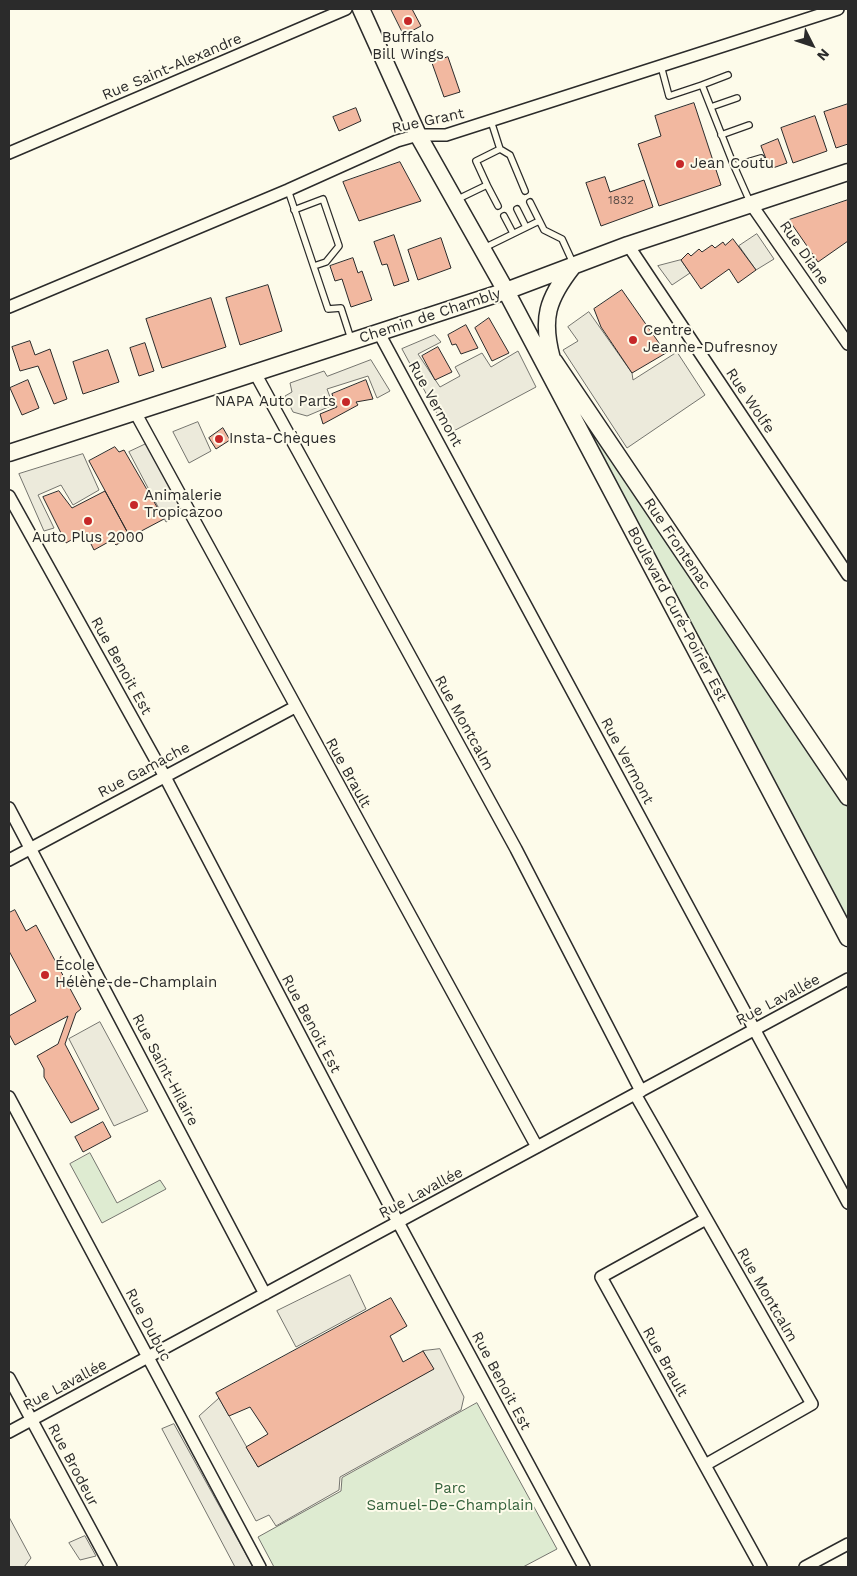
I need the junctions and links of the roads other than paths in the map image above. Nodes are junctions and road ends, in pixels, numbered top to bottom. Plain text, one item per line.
1 (346, 9) edge
2 (361, 9) edge
3 (838, 9) edge
4 (661, 66) junction
5 (728, 75) dead end
6 (702, 84) junction
7 (737, 98) dead end
8 (710, 107) junction
9 (491, 121) junction
10 (749, 125) dead end
11 (418, 135) junction
12 (721, 135) junction
13 (500, 149) junction
14 (9, 153) edge
15 (761, 158) dead end
16 (734, 166) junction
17 (848, 172) edge
18 (487, 185) junction
19 (288, 190) junction
20 (516, 190) dead end
21 (455, 200) junction
22 (498, 202) dead end
23 (530, 202) dead end
24 (751, 204) junction
25 (517, 209) dead end
26 (294, 210) junction
27 (504, 216) dead end
28 (539, 221) junction
29 (526, 227) junction
30 (513, 233) junction
31 (628, 245) junction
32 (482, 249) junction
33 (574, 265) junction
34 (314, 266) junction
35 (506, 291) junction
36 (9, 307) edge
37 (379, 333) junction
38 (352, 341) junction
39 (848, 344) edge
40 (552, 359) junction
41 (255, 373) junction
42 (135, 412) junction
43 (9, 453) edge
44 (9, 496) edge
45 (848, 575) edge
46 (295, 707) junction
47 (164, 776) junction
48 (848, 797) edge
49 (9, 808) edge
50 (30, 848) junction
51 (9, 860) edge
52 (848, 938) edge
53 (848, 979) edge
54 (754, 1030) junction
55 (638, 1093) junction
56 (9, 1097) edge
57 (537, 1147) junction
58 (848, 1203) edge
59 (706, 1219) junction
60 (398, 1222) junction
61 (265, 1294) junction
62 (148, 1357) junction
63 (9, 1378) edge
64 (31, 1420) junction
65 (9, 1432) edge
66 (705, 1465) junction
67 (848, 1544) edge
68 (111, 1567) edge
69 (260, 1567) edge
70 (584, 1567) edge
71 (761, 1567) edge
72 (806, 1567) edge

1 - 14 street, Rue Saint-Alexandre
2 - 11 main road
3 - 4 street, Rue Grant
4 - 6 lane
4 - 9 street, Rue Grant
5 - 6 lane
6 - 8 lane
7 - 8 lane
8 - 12 lane
9 - 11 street, Rue Grant
9 - 13 lane
10 - 12 lane
11 - 19 street, Rue Grant
11 - 21 main road
12 - 16 lane
13 - 18 lane
13 - 20 lane
15 - 16 lane
16 - 24 lane
17 - 24 main road, Chemin de Chambly
18 - 21 lane
18 - 22 lane
19 - 26 lane
19 - 36 street, Rue Grant
21 - 32 main road
23 - 28 lane
24 - 31 main road, Chemin de Chambly
24 - 39 street, Rue Diane
25 - 29 lane
26 - 34 lane
26 - 34 lane
27 - 30 lane
28 - 29 lane
28 - 33 lane
29 - 30 lane
30 - 32 lane
31 - 33 main road, Chemin de Chambly
31 - 45 street, Rue Wolfe
32 - 35 main road
33 - 35 main road, Chemin de Chambly
33 - 40 main road
34 - 38 lane
35 - 37 main road, Chemin de Chambly
35 - 40 main road, Rue Frontenac
35 - 52 main road, Boulevard Curé-Poirier Est
37 - 38 main road, Chemin de Chambly
37 - 54 street, Rue Vermont
38 - 41 main road, Chemin de Chambly
40 - 48 main road, Rue Frontenac
41 - 42 main road, Chemin de Chambly
41 - 55 street, Rue Montcalm
42 - 43 main road, Chemin de Chambly
42 - 46 street, Rue Brault
44 - 47 street, Rue Benoit Est
46 - 47 street, Rue Gamache
46 - 57 street, Rue Brault
47 - 50 street, Rue Gamache
47 - 60 street, Rue Benoit Est
49 - 50 street, Rue Saint-Hilaire
50 - 51 street, Rue Gamache
50 - 61 street, Rue Saint-Hilaire
53 - 54 street, Rue Lavallée
54 - 55 street, Rue Lavallée
54 - 58 street, Rue Vermont
55 - 57 street, Rue Lavallée
55 - 59 street, Rue Montcalm
56 - 62 street, Rue Dubuc
57 - 60 street, Rue Lavallée
59 - 66 street, Rue Brault
59 - 66 street, Rue Montcalm
60 - 61 street, Rue Lavallée
60 - 70 street, Rue Benoit Est
61 - 62 street, Rue Lavallée
62 - 64 street, Rue Lavallée
62 - 69 street, Rue Dubuc
63 - 64 street, Rue Brodeur
64 - 65 street, Rue Lavallée
64 - 68 street, Rue Brodeur
66 - 71 street, Rue Brault
67 - 72 street

